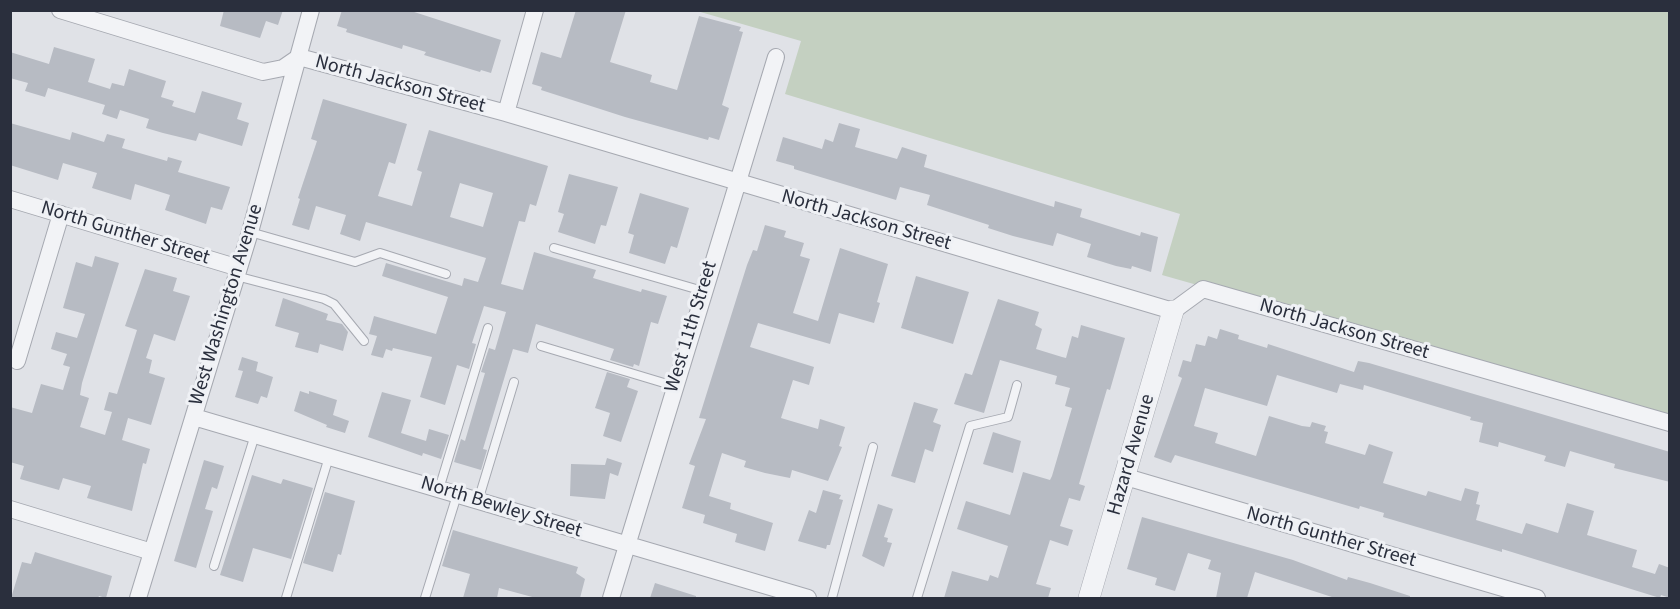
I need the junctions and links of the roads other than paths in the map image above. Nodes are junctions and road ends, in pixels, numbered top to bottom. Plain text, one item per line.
1 (60, 10) edge
2 (311, 10) edge
3 (535, 10) edge
4 (299, 57) junction
5 (776, 57) dead end
6 (506, 113) junction
7 (736, 183) junction
8 (10, 199) edge
9 (61, 214) junction
10 (250, 232) junction
11 (554, 248) dead end
12 (238, 272) junction
13 (446, 274) dead end
14 (703, 291) junction
15 (1173, 311) junction
16 (488, 328) dead end
17 (364, 341) dead end
18 (541, 346) dead end
19 (17, 361) dead end
20 (513, 382) dead end
21 (1017, 385) dead end
22 (674, 386) junction
23 (194, 417) junction
24 (1670, 423) edge
25 (255, 435) junction
26 (873, 447) dead end
27 (329, 457) junction
28 (1126, 477) junction
29 (439, 489) junction
30 (457, 495) junction
31 (478, 501) junction
32 (10, 509) edge
33 (626, 545) junction
34 (152, 552) junction
35 (214, 566) dead end
36 (780, 595) edge
37 (138, 598) edge
38 (286, 598) edge
39 (425, 598) edge
40 (611, 598) edge
41 (808, 598) edge
42 (832, 598) edge
43 (917, 598) edge
44 (1089, 598) edge
45 (1537, 598) edge

1 - 4 street, North Jackson Street
2 - 4 street, West Washington Avenue
3 - 6 street
4 - 6 street, North Jackson Street
4 - 10 street, West Washington Avenue
5 - 7 street, West 11th Street
6 - 7 street, North Jackson Street
7 - 14 street, West 11th Street
7 - 15 street, North Jackson Street
8 - 9 street, North Gunther Street
9 - 12 street, North Gunther Street
9 - 19 street
10 - 12 street, West Washington Avenue
10 - 13 lane
11 - 14 lane
12 - 17 lane
12 - 23 street, West Washington Avenue
14 - 22 street, West 11th Street
15 - 24 street, North Jackson Street
15 - 28 street, Hazard Avenue
16 - 29 lane
18 - 22 lane
20 - 31 lane
21 - 43 lane
22 - 33 street, West 11th Street
23 - 25 street, North Bewley Street
23 - 34 street, West Washington Avenue
25 - 27 street, North Bewley Street
25 - 35 lane
26 - 42 lane
27 - 29 street, North Bewley Street
27 - 38 lane
28 - 44 street, Hazard Avenue
28 - 45 street, North Gunther Street
29 - 30 street, North Bewley Street
30 - 31 street, North Bewley Street
30 - 39 lane
31 - 33 street, North Bewley Street
32 - 34 street
33 - 36 street, North Bewley Street
33 - 40 street, West 11th Street
34 - 37 street, West Washington Avenue
36 - 41 street, North Bewley Street

